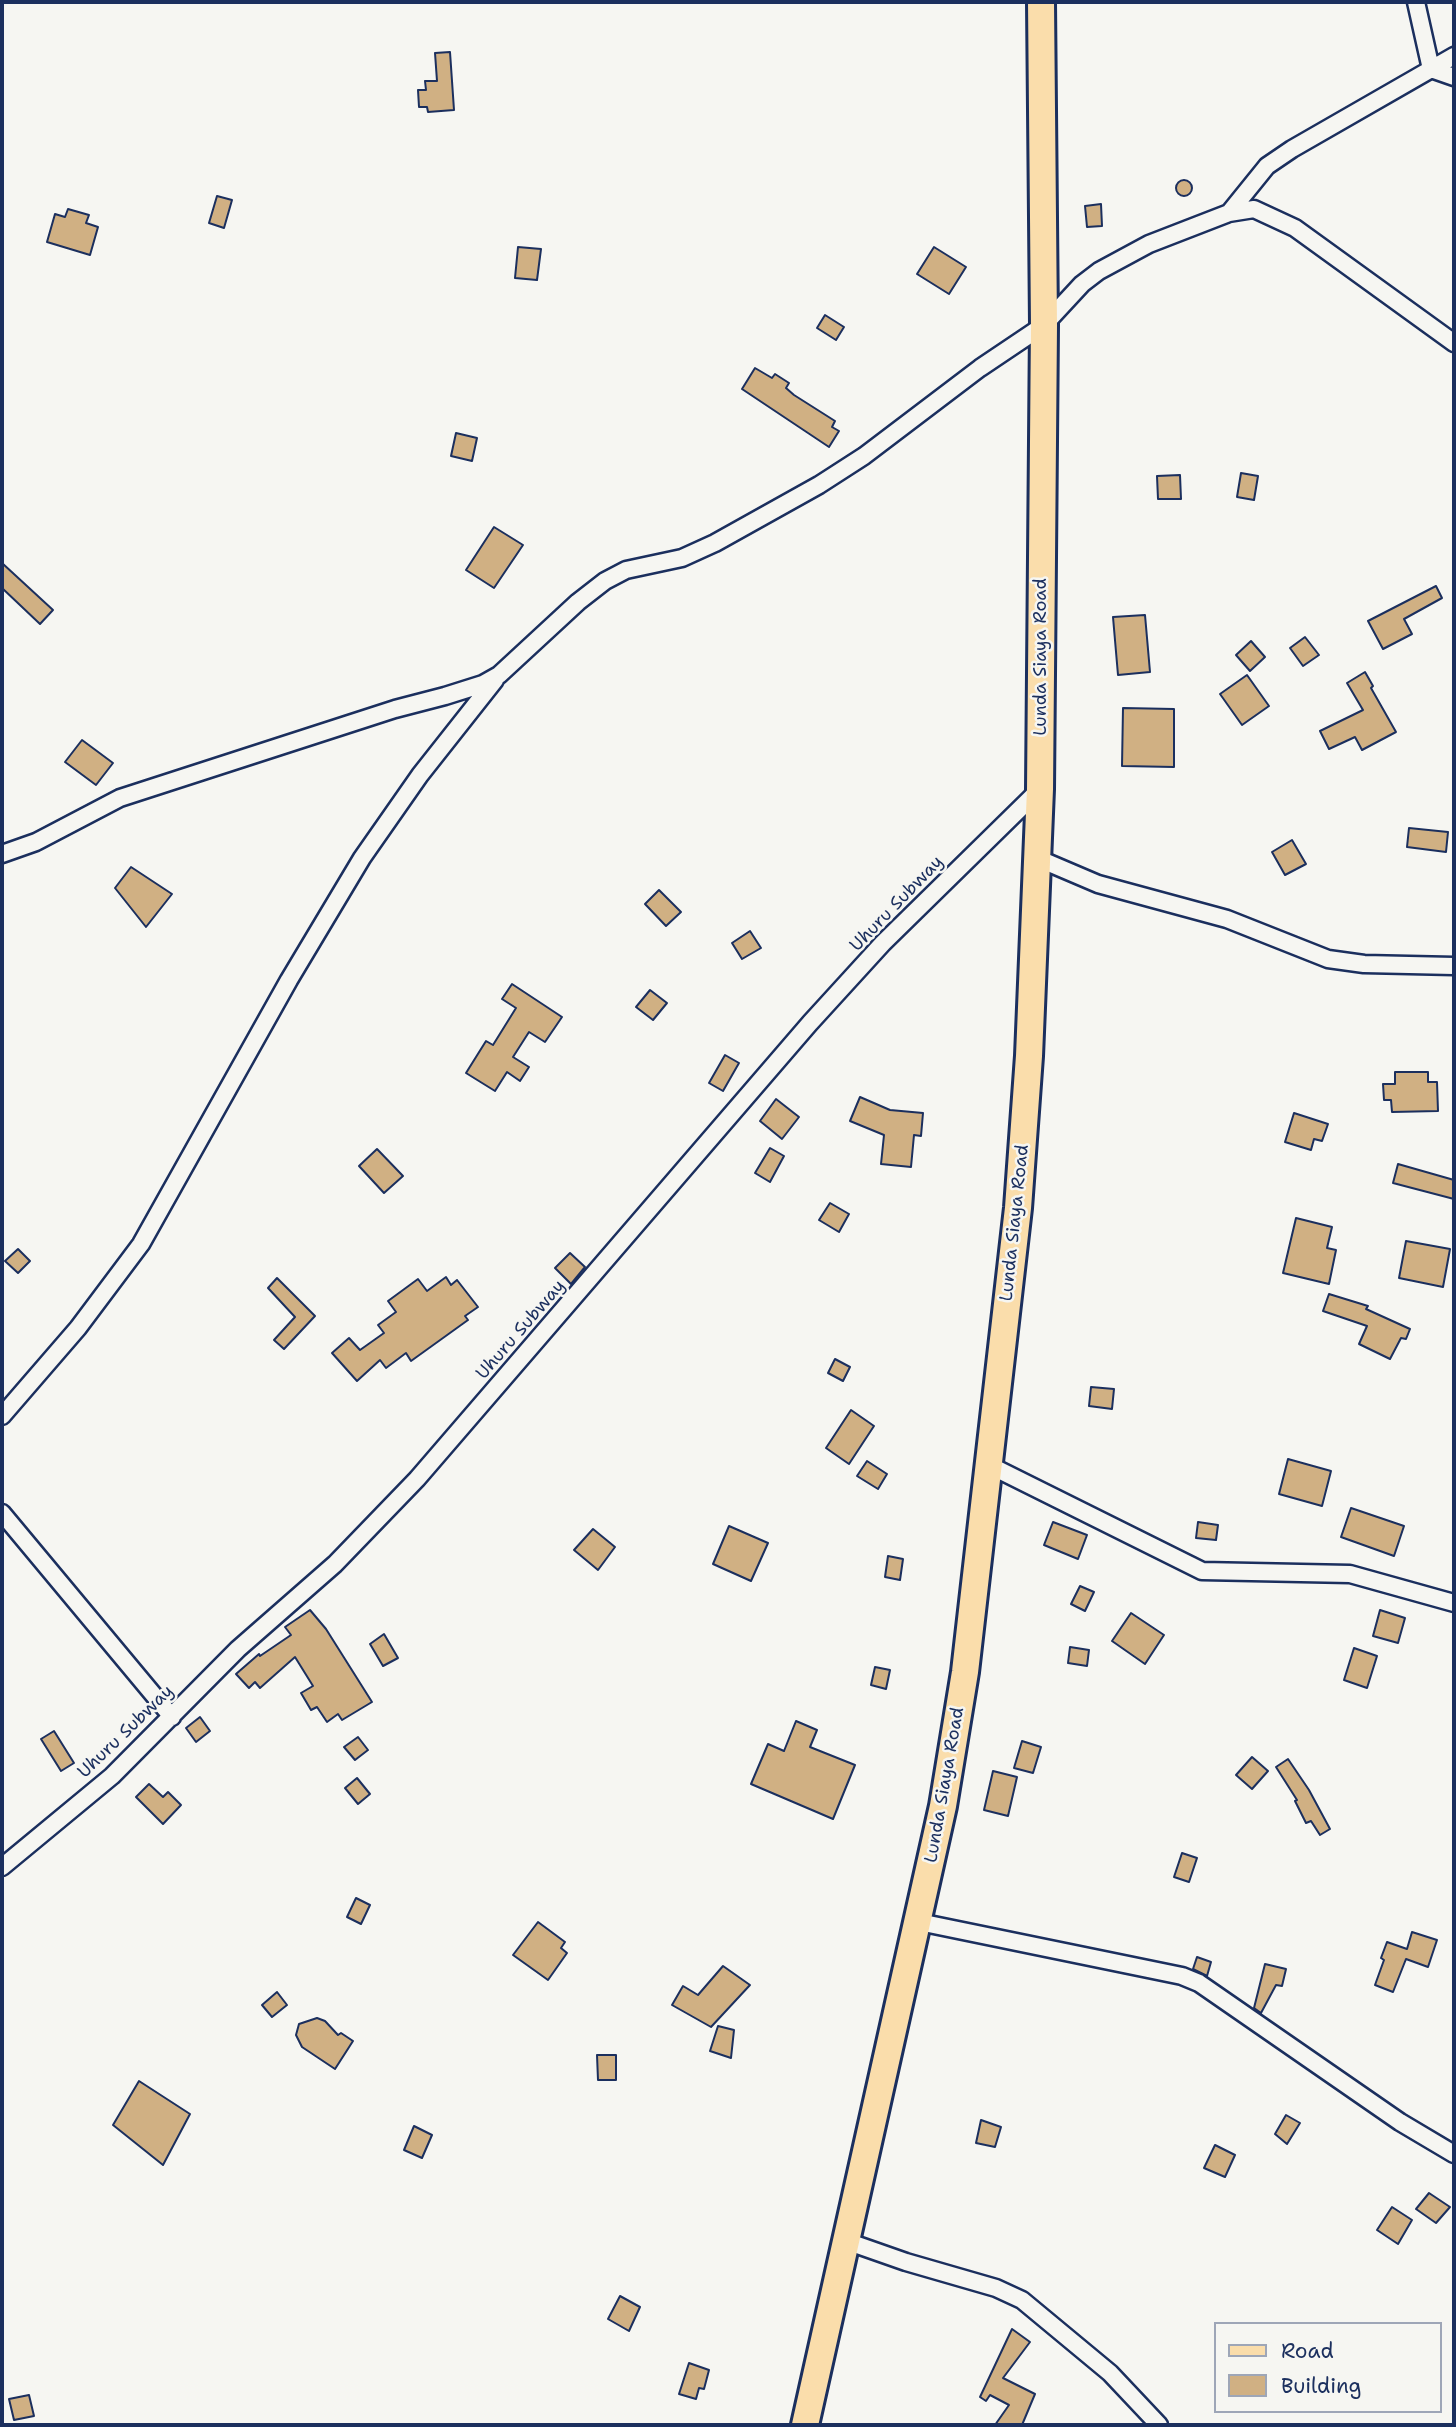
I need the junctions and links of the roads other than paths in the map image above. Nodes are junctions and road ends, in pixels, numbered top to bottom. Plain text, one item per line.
1 (1041, 2) edge
2 (1416, 2) edge
3 (1454, 56) edge
4 (1431, 69) junction
5 (1454, 77) edge
6 (1229, 212) junction
7 (1044, 325) junction
8 (1454, 343) edge
9 (499, 676) junction
10 (1041, 789) junction
11 (2, 854) edge
12 (1037, 858) junction
13 (1454, 966) edge
14 (2, 1416) edge
15 (989, 1465) junction
16 (2, 1513) edge
17 (1454, 1603) edge
18 (172, 1717) junction
19 (2, 1867) edge
20 (919, 1922) junction
21 (1454, 2154) edge
22 (846, 2241) junction
23 (805, 2425) edge
24 (1159, 2425) edge

1 - 7 main road, Lunda Siaya Road
2 - 4 street
3 - 4 street
4 - 5 street
4 - 6 street
6 - 7 street
6 - 8 street
7 - 9 street
7 - 10 main road, Lunda Siaya Road
9 - 11 street
9 - 14 street
10 - 12 main road, Lunda Siaya Road
10 - 18 street, Uhuru Subway
12 - 13 street
12 - 15 main road, Lunda Siaya Road
15 - 17 street
15 - 20 main road, Lunda Siaya Road
16 - 18 street
18 - 19 street, Uhuru Subway
20 - 21 street
20 - 22 main road, Lunda Siaya Road
22 - 23 main road, Lunda Siaya Road
22 - 24 street

